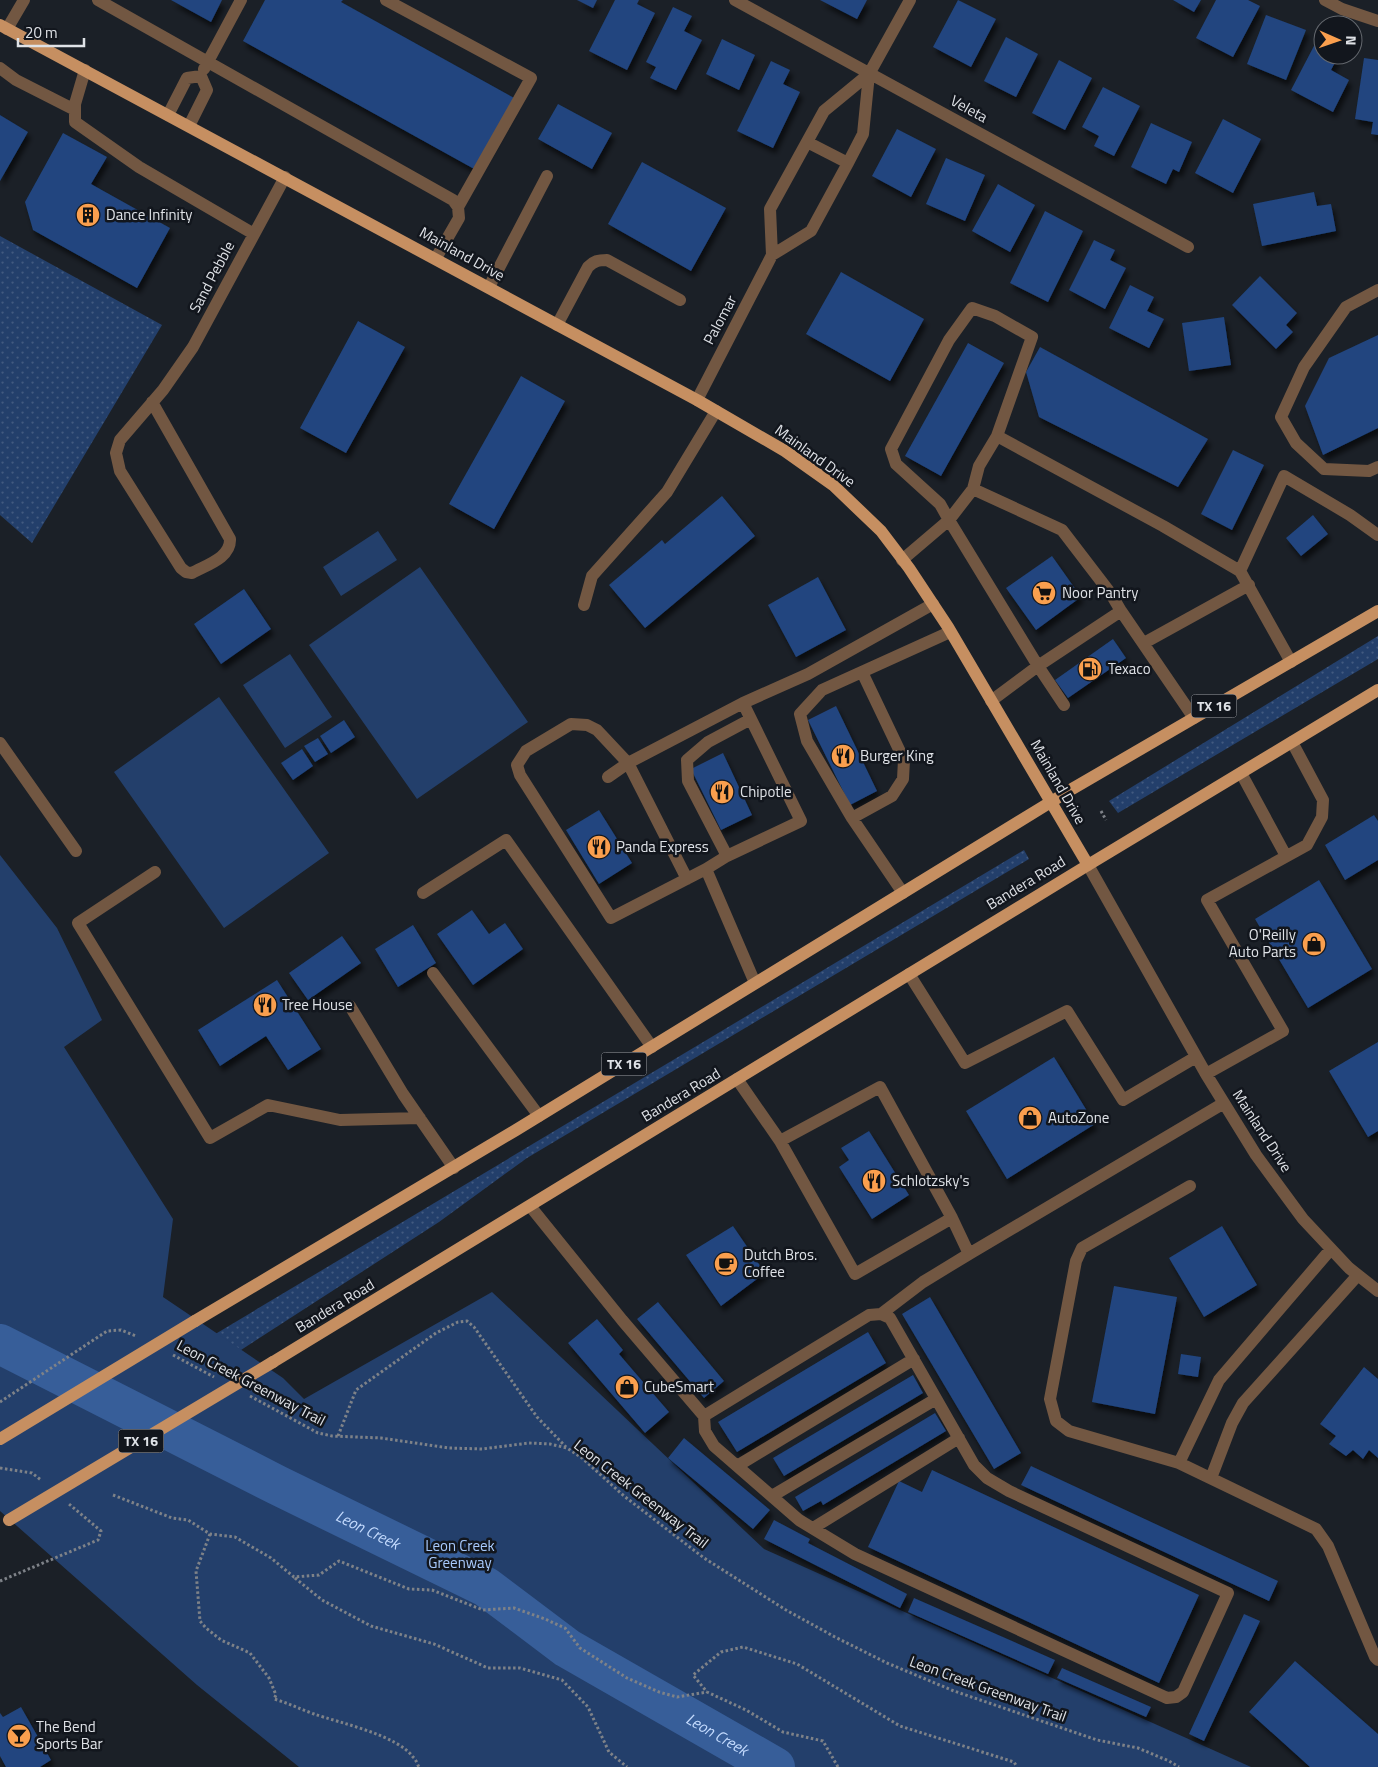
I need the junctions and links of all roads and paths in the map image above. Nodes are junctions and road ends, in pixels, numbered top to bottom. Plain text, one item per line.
1 (24, 0) edge
2 (98, 0) edge
3 (241, 0) edge
4 (386, 0) edge
5 (735, 0) edge
6 (910, 0) edge
7 (1325, 0) edge
8 (1378, 21) edge
9 (4, 27) edge
10 (207, 62) junction
11 (0, 68) edge
12 (85, 70) junction
13 (869, 74) junction
14 (201, 76) junction
15 (75, 110) junction
16 (168, 114) junction
17 (189, 126) junction
18 (807, 142) junction
19 (848, 163) junction
20 (547, 176) dead end
21 (285, 177) junction
22 (458, 207) junction
23 (254, 234) junction
24 (1188, 247) dead end
25 (772, 255) junction
26 (436, 258) junction
27 (489, 287) junction
28 (1378, 290) edge
29 (680, 300) dead end
30 (557, 324) junction
31 (697, 400) junction
32 (152, 402) junction
33 (716, 411) junction
34 (996, 436) junction
35 (1378, 467) edge
36 (973, 489) junction
37 (949, 520) junction
38 (1378, 535) edge
39 (902, 560) junction
40 (1240, 570) junction
41 (1249, 585) junction
42 (933, 604) junction
43 (584, 605) dead end
44 (1121, 611) junction
45 (1378, 611) edge
46 (950, 632) junction
47 (1144, 643) junction
48 (1291, 662) junction
49 (1038, 666) junction
50 (862, 672) junction
51 (1378, 690) edge
52 (991, 701) junction
53 (743, 702) junction
54 (1064, 705) dead end
55 (1194, 718) junction
56 (752, 719) junction
57 (1292, 742) junction
58 (0, 743) edge
59 (628, 763) junction
60 (1241, 773) junction
61 (608, 777) dead end
62 (1051, 802) junction
63 (1100, 811) dead end
64 (852, 818) junction
65 (1106, 820) dead end
66 (76, 851) dead end
67 (727, 856) junction
68 (1286, 856) junction
69 (1088, 865) junction
70 (706, 869) junction
71 (155, 872) dead end
72 (687, 879) junction
73 (423, 892) dead end
74 (903, 893) junction
75 (433, 973) dead end
76 (909, 974) junction
77 (755, 983) junction
78 (350, 1006) dead end
79 (652, 1047) junction
80 (1196, 1057) junction
81 (1206, 1074) junction
82 (737, 1079) junction
83 (1224, 1103) junction
84 (539, 1116) junction
85 (420, 1118) junction
86 (780, 1141) junction
87 (454, 1168) junction
88 (1190, 1186) dead end
89 (530, 1206) junction
90 (952, 1218) junction
91 (1331, 1249) junction
92 (969, 1254) junction
93 (1358, 1276) junction
94 (1378, 1291) edge
95 (881, 1314) junction
96 (142, 1339) dead end
97 (168, 1353) dead end
98 (914, 1359) junction
99 (221, 1381) dead end
100 (247, 1395) dead end
101 (936, 1399) junction
102 (0, 1402) edge
103 (704, 1416) junction
104 (338, 1436) junction
105 (959, 1438) junction
106 (0, 1439) edge
107 (567, 1448) junction
108 (1179, 1463) junction
109 (737, 1466) junction
110 (0, 1468) edge
111 (1211, 1478) junction
112 (48, 1486) dead end
113 (113, 1495) dead end
114 (772, 1496) junction
115 (63, 1499) dead end
116 (5, 1523) edge
117 (813, 1528) junction
118 (210, 1534) junction
119 (294, 1577) junction
120 (0, 1581) edge
121 (1378, 1660) edge
122 (707, 1692) junction
123 (419, 1767) edge
124 (627, 1767) edge
125 (838, 1767) edge
126 (1017, 1767) edge
127 (1179, 1767) edge

1 - 9 street
2 - 10 street
3 - 10 street
4 - 22 street
5 - 13 street, Veleta
6 - 13 street, Palomar
7 - 8 street
9 - 12 main road, Mainland Drive
10 - 14 street
10 - 22 street
11 - 15 street
12 - 15 street
12 - 16 main road, Mainland Drive
13 - 18 street, Palomar
13 - 19 street, Palomar
13 - 24 street, Veleta
14 - 16 street
14 - 17 street
15 - 23 street
16 - 17 main road, Mainland Drive
17 - 21 main road, Mainland Drive
18 - 19 street
18 - 25 street, Palomar
19 - 25 street, Palomar
20 - 27 street
21 - 23 street, Sand Pebble
21 - 26 main road, Mainland Drive
22 - 26 street
23 - 32 street, Sand Pebble
25 - 31 street, Palomar
26 - 27 main road, Mainland Drive
27 - 30 main road, Mainland Drive
28 - 35 street
29 - 30 street
30 - 31 main road, Mainland Drive
31 - 33 main road, Mainland Drive
32 - 32 street, Sand Pebble
33 - 39 main road, Mainland Drive
33 - 43 street
34 - 36 street
34 - 37 street
34 - 40 street
36 - 37 street
36 - 44 street
37 - 39 street
37 - 49 street
38 - 40 street
39 - 42 main road, Mainland Drive
40 - 41 street
41 - 47 street
41 - 48 street
42 - 46 main road, Mainland Drive
42 - 53 street
44 - 47 street
44 - 49 street
45 - 48 main road, TX 16
46 - 50 street
46 - 52 main road, Mainland Drive
47 - 55 street
48 - 55 main road, TX 16
49 - 52 street
49 - 54 street
50 - 64 street
50 - 64 street
51 - 57 main road, Bandera Road / TX 16
52 - 62 main road, Mainland Drive
53 - 56 street
53 - 59 street
55 - 62 main road, TX 16
56 - 67 street
56 - 67 street
57 - 60 main road, Bandera Road / TX 16
57 - 68 street
58 - 66 street
59 - 61 street
59 - 72 street
59 - 72 street
60 - 68 street
60 - 69 main road, Bandera Road / TX 16
62 - 69 main road, Mainland Drive
62 - 74 main road, TX 16
63 - 65 path
64 - 74 street
67 - 70 street
68 - 81 street
69 - 76 main road, Bandera Road / TX 16
69 - 80 street, Mainland Drive
70 - 72 street
70 - 77 street
71 - 85 street
73 - 79 street
74 - 77 main road, TX 16
75 - 84 street
76 - 80 street
76 - 82 main road, Bandera Road / TX 16
77 - 79 main road, TX 16
78 - 85 street
79 - 84 main road, TX 16
80 - 81 street, Mainland Drive
81 - 83 street, Mainland Drive
82 - 86 street
82 - 89 main road, Bandera Road / TX 16
83 - 91 street, Mainland Drive
83 - 92 street
84 - 87 main road, TX 16
85 - 87 street
86 - 90 street
86 - 90 street
87 - 106 main road, TX 16, bridge
88 - 108 street
89 - 103 street
89 - 116 main road, Bandera Road / TX 16, bridge
90 - 92 street
91 - 93 street, Mainland Drive
91 - 108 street
92 - 95 street
93 - 94 street, Mainland Drive
93 - 111 street
95 - 98 street
95 - 103 street
96 - 102 path
97 - 99 path, Leon Creek Greenway Trail
98 - 101 street
98 - 109 street
100 - 104 path, Leon Creek Greenway Trail
101 - 105 street
101 - 114 street
103 - 109 street
104 - 107 path, Leon Creek Greenway Trail
104 - 107 path
105 - 117 street
105 - 117 street
107 - 127 path, Leon Creek Greenway Trail
108 - 111 street
109 - 114 street
110 - 112 path
111 - 121 street
113 - 118 path
114 - 117 street
115 - 120 path
118 - 119 path
118 - 123 path
119 - 122 path
119 - 124 path
122 - 125 path
122 - 126 path

